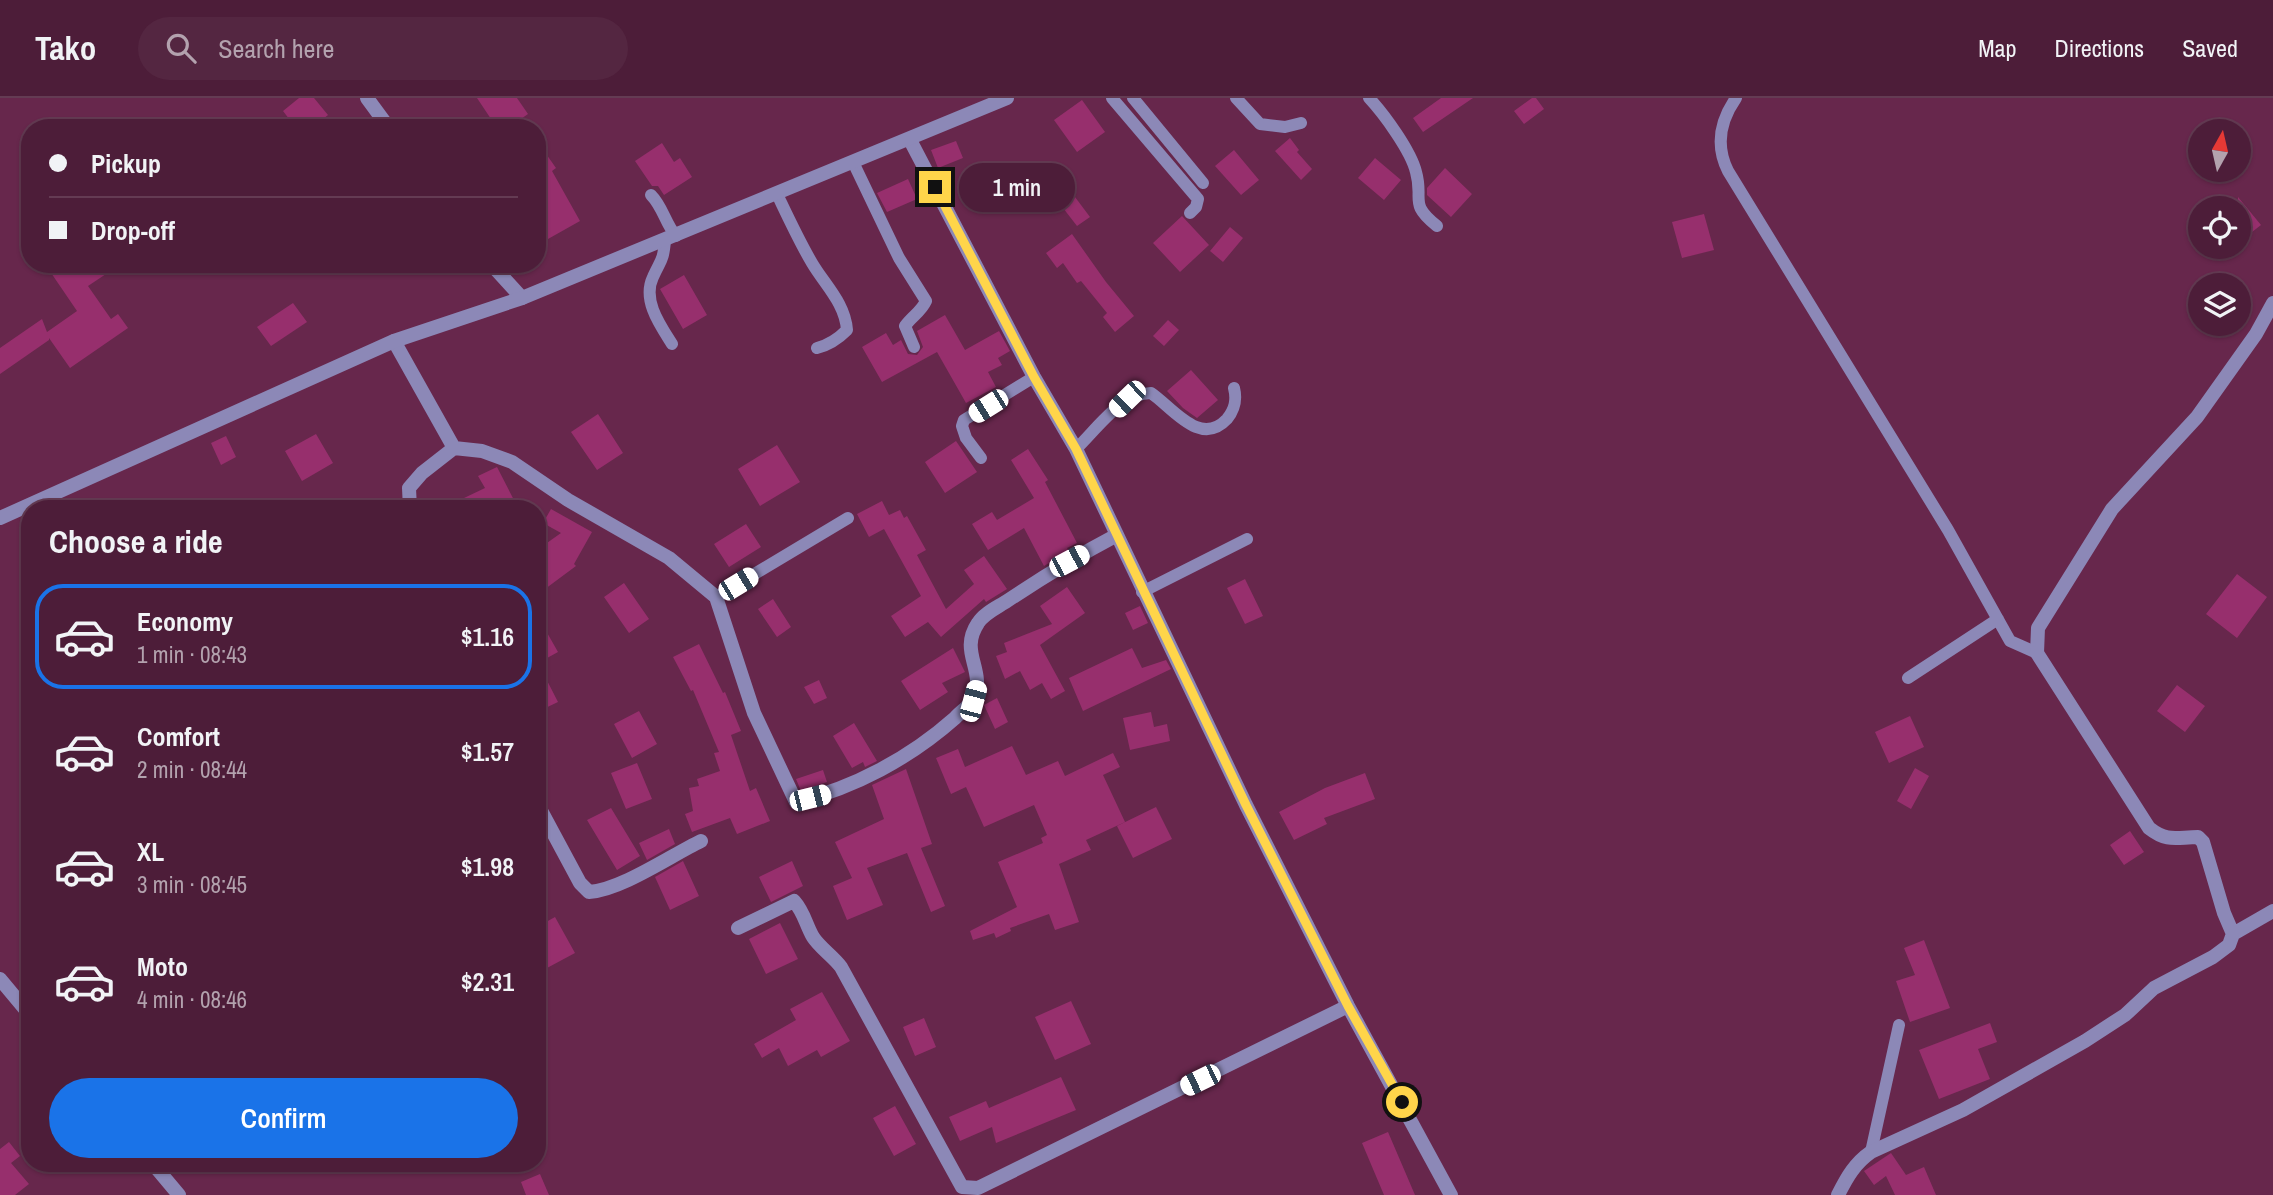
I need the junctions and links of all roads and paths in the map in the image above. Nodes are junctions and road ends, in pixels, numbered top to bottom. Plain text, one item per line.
1 (367, 98) edge
2 (1007, 98) edge
3 (1112, 98) edge
4 (1133, 98) edge
5 (1236, 98) edge
6 (1368, 98) edge
7 (1736, 98) edge
8 (382, 119) edge
9 (1301, 123) dead end
10 (910, 140) junction
11 (853, 162) junction
12 (1203, 183) dead end
13 (777, 194) junction
14 (651, 195) dead end
15 (1190, 213) dead end
16 (1437, 226) dead end
17 (670, 238) junction
18 (499, 273) edge
19 (522, 299) junction
20 (2273, 303) edge
21 (394, 341) junction
22 (672, 344) dead end
23 (914, 347) dead end
24 (817, 348) dead end
25 (1034, 377) junction
26 (1234, 388) dead end
27 (454, 448) junction
28 (1076, 449) junction
29 (981, 458) dead end
30 (40, 500) edge
31 (410, 500) edge
32 (21, 509) edge
33 (0, 518) edge
34 (848, 518) dead end
35 (1117, 535) junction
36 (1247, 538) dead end
37 (1142, 592) junction
38 (716, 597) junction
39 (1998, 619) junction
40 (2037, 653) junction
41 (1908, 678) dead end
42 (546, 820) edge
43 (701, 841) dead end
44 (2273, 911) edge
45 (738, 928) dead end
46 (2233, 934) junction
47 (0, 979) edge
48 (21, 1004) edge
49 (1348, 1006) junction
50 (1899, 1025) dead end
51 (1871, 1152) junction
52 (160, 1172) edge
53 (179, 1195) edge
54 (1451, 1195) edge
55 (1838, 1195) edge

1 - 8 street
2 - 10 street
3 - 15 lane
4 - 12 lane
5 - 9 lane
6 - 16 lane
7 - 39 lane
10 - 11 street
10 - 25 street
11 - 13 street
11 - 23 lane
13 - 17 street
13 - 24 lane
14 - 17 lane
17 - 19 street
17 - 22 lane
18 - 19 street
19 - 21 street
20 - 40 street
21 - 27 street
21 - 30 street
25 - 28 street
25 - 29 lane
26 - 28 lane
27 - 31 street
27 - 38 street
28 - 35 street
32 - 33 street
34 - 38 lane
35 - 37 street
35 - 38 street
36 - 37 lane
37 - 49 street
39 - 40 lane
39 - 41 lane
40 - 46 street
42 - 43 street
44 - 46 street
45 - 49 street
46 - 51 street
47 - 48 street
49 - 54 street
50 - 51 lane
51 - 55 street
52 - 53 street

